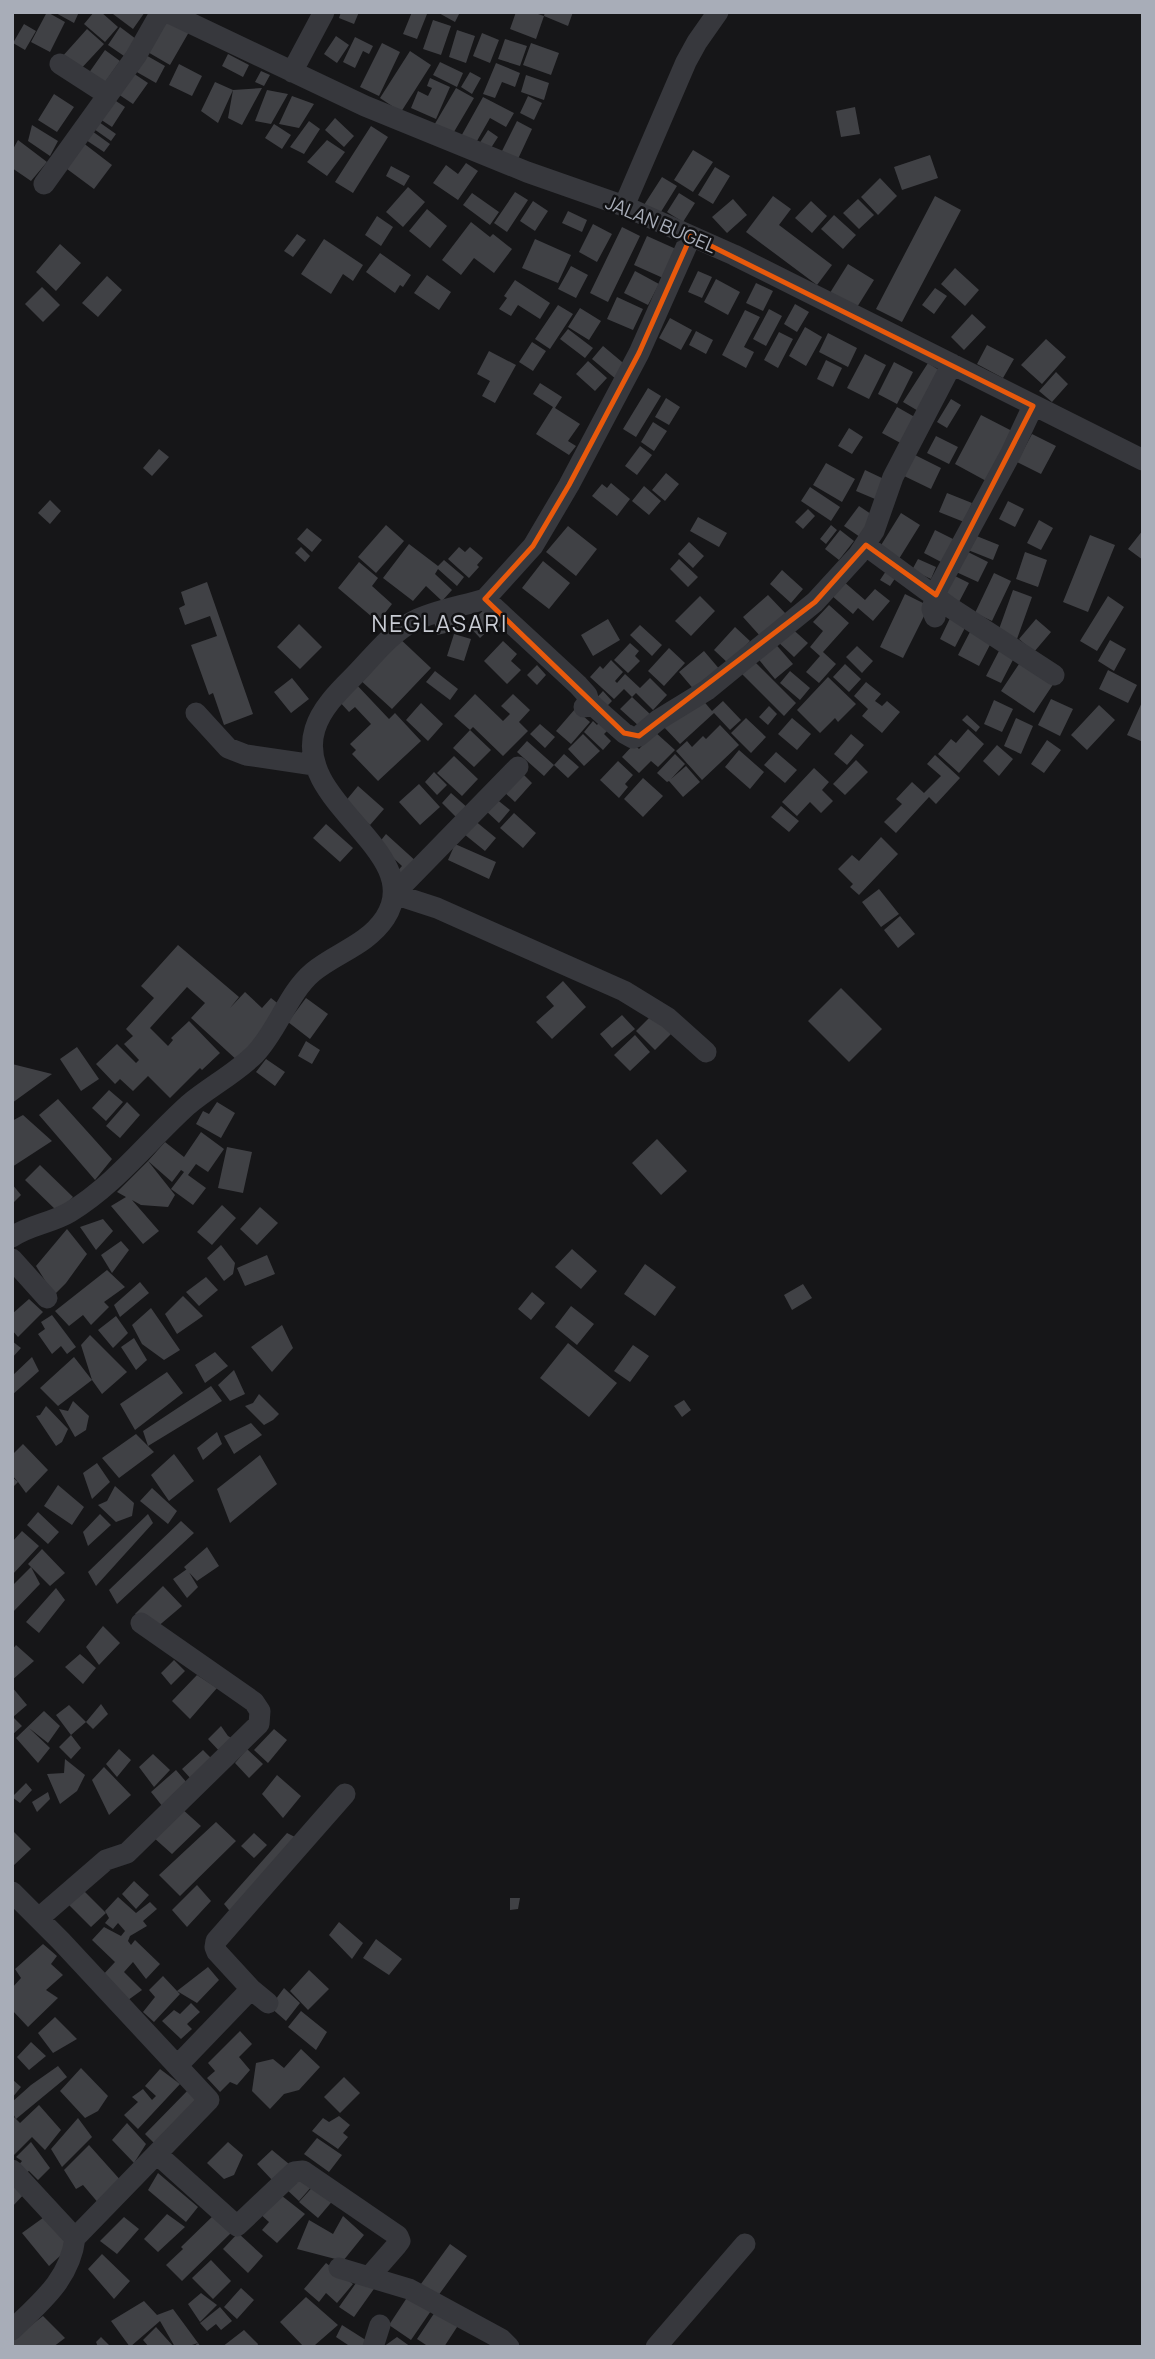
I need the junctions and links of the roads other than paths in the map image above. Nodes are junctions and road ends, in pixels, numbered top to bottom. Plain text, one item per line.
1 (161, 12) edge
2 (167, 12) edge
3 (324, 12) edge
4 (718, 12) edge
5 (60, 64) dead end
6 (292, 72) junction
7 (108, 95) junction
8 (44, 184) dead end
9 (624, 206) junction
10 (691, 236) junction
11 (952, 365) junction
12 (1033, 406) junction
13 (1143, 460) edge
14 (865, 544) junction
15 (936, 594) junction
16 (485, 599) junction
17 (935, 617) dead end
18 (1054, 675) dead end
19 (196, 713) dead end
20 (314, 765) junction
21 (518, 767) dead end
22 (394, 894) junction
23 (706, 1052) dead end
24 (12, 1237) edge
25 (12, 1259) edge
26 (47, 1298) dead end
27 (141, 1623) dead end
28 (345, 1794) dead end
29 (12, 1892) edge
30 (39, 1918) junction
31 (251, 1989) junction
32 (268, 2003) dead end
33 (177, 2066) junction
34 (158, 2155) junction
35 (12, 2169) edge
36 (75, 2238) junction
37 (746, 2244) dead end
38 (339, 2268) dead end
39 (369, 2277) junction
40 (380, 2325) dead end
41 (12, 2330) edge
42 (373, 2347) edge
43 (509, 2347) edge
44 (656, 2347) edge

1 - 7 street
2 - 6 street, JALAN BUGEL
3 - 6 street
4 - 9 street
5 - 7 street
6 - 9 street, JALAN BUGEL
7 - 8 street
9 - 10 street, JALAN BUGEL
10 - 11 street, JALAN BUGEL
10 - 16 street
11 - 12 street, JALAN BUGEL
11 - 14 street
12 - 13 street, JALAN BUGEL
12 - 15 street
14 - 15 street
14 - 16 street
15 - 17 street
15 - 18 street
16 - 20 street
19 - 20 street
20 - 22 street
21 - 22 street
22 - 23 street
22 - 24 street
25 - 26 street
27 - 30 street
28 - 31 street
29 - 30 street
30 - 33 street
31 - 32 street
31 - 33 street
33 - 34 street
34 - 36 street
34 - 39 street
35 - 36 street
36 - 41 street
37 - 44 street
38 - 39 street
39 - 43 street
40 - 42 street

